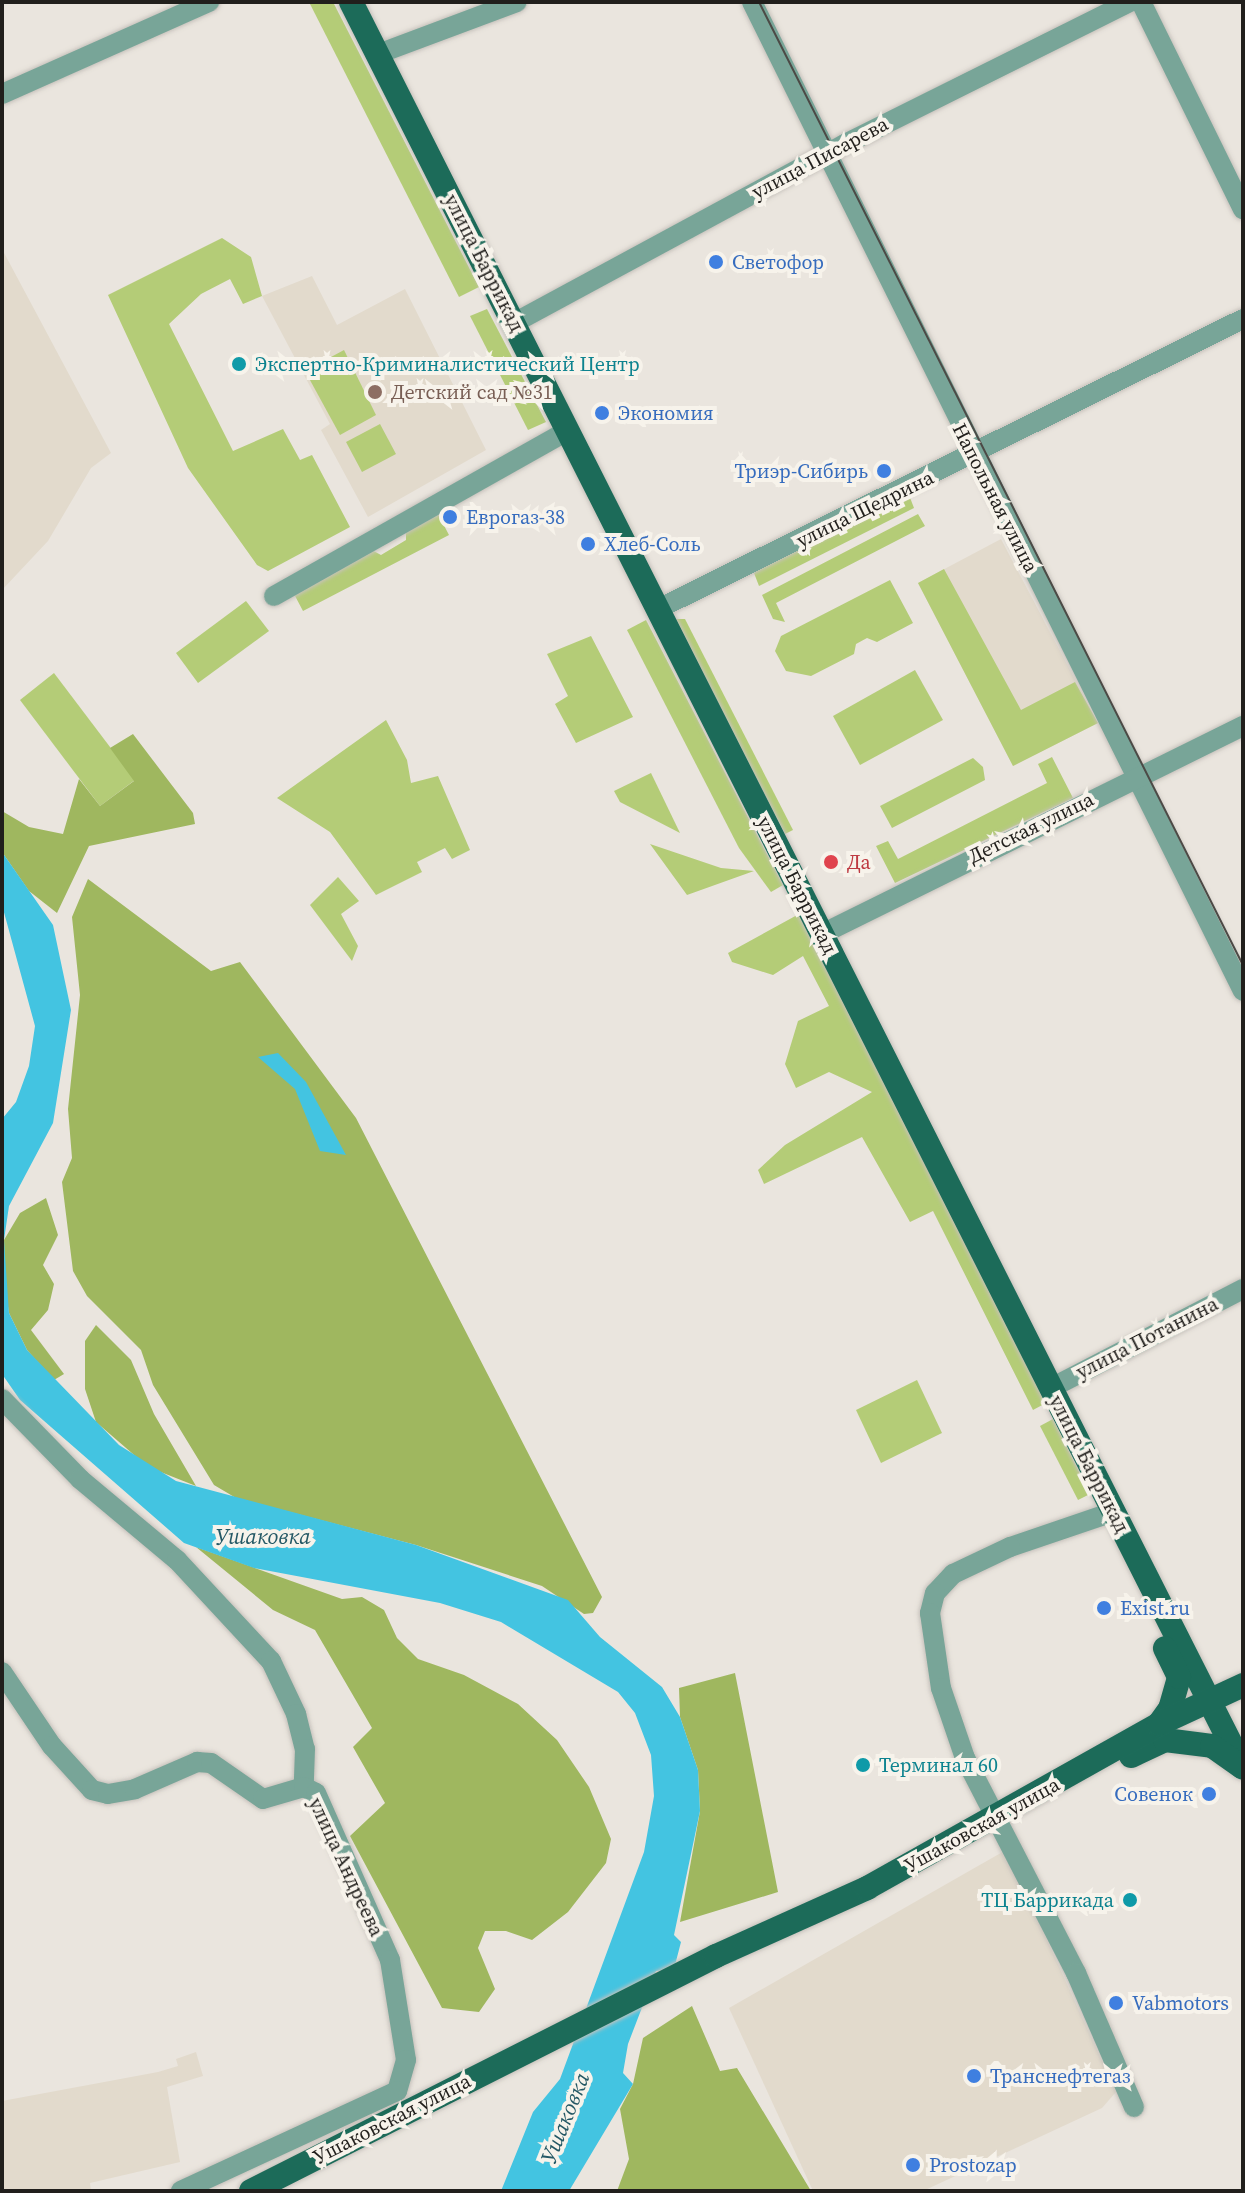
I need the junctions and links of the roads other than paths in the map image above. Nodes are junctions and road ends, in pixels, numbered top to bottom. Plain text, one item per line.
1 (209, 2) edge
2 (351, 2) edge
3 (517, 2) edge
4 (752, 2) edge
5 (1130, 2) edge
6 (1141, 2) edge
7 (378, 54) junction
8 (2, 94) edge
9 (824, 155) junction
10 (1243, 209) edge
11 (1243, 319) edge
12 (514, 323) junction
13 (569, 430) junction
14 (973, 455) junction
15 (274, 596) dead end
16 (658, 609) junction
17 (1243, 726) edge
18 (1136, 776) junction
19 (822, 934) junction
20 (1243, 991) edge
21 (1243, 1289) edge
22 (1051, 1388) junction
23 (2, 1399) edge
24 (1113, 1512) junction
25 (2, 1672) edge
26 (1243, 1685) edge
27 (1210, 1701) junction
28 (1159, 1724) junction
29 (1243, 1768) edge
30 (304, 1787) junction
31 (995, 1819) junction
32 (1134, 2107) dead end
33 (181, 2191) edge
34 (251, 2191) edge

1 - 8 street
2 - 7 main road, улица Баррикад
3 - 7 street
4 - 9 street, Напольная улица
5 - 9 street, улица Писарева
6 - 10 street
7 - 12 main road, улица Баррикад
9 - 12 street, улица Писарева
9 - 14 street, Напольная улица
11 - 14 street, улица Щедрина
12 - 13 main road, улица Баррикад
13 - 15 street
13 - 16 main road, улица Баррикад
14 - 16 street, улица Щедрина
14 - 18 street, Напольная улица
16 - 19 main road, улица Баррикад
17 - 18 street, Детская улица
18 - 19 street, Детская улица
18 - 20 street, Напольная улица
19 - 22 main road, улица Баррикад
21 - 22 street, улица Потанина
22 - 24 main road, улица Баррикад
23 - 30 street
24 - 27 main road, улица Баррикад
24 - 28 main road
24 - 31 street
25 - 30 street, улица Андреева
26 - 27 main road, Ушаковская улица
27 - 28 main road, Ушаковская улица
27 - 29 main road, улица Баррикад
28 - 31 main road, Ушаковская улица
29 - 31 main road
30 - 33 street, улица Андреева
31 - 32 street
31 - 34 main road, Ушаковская улица

